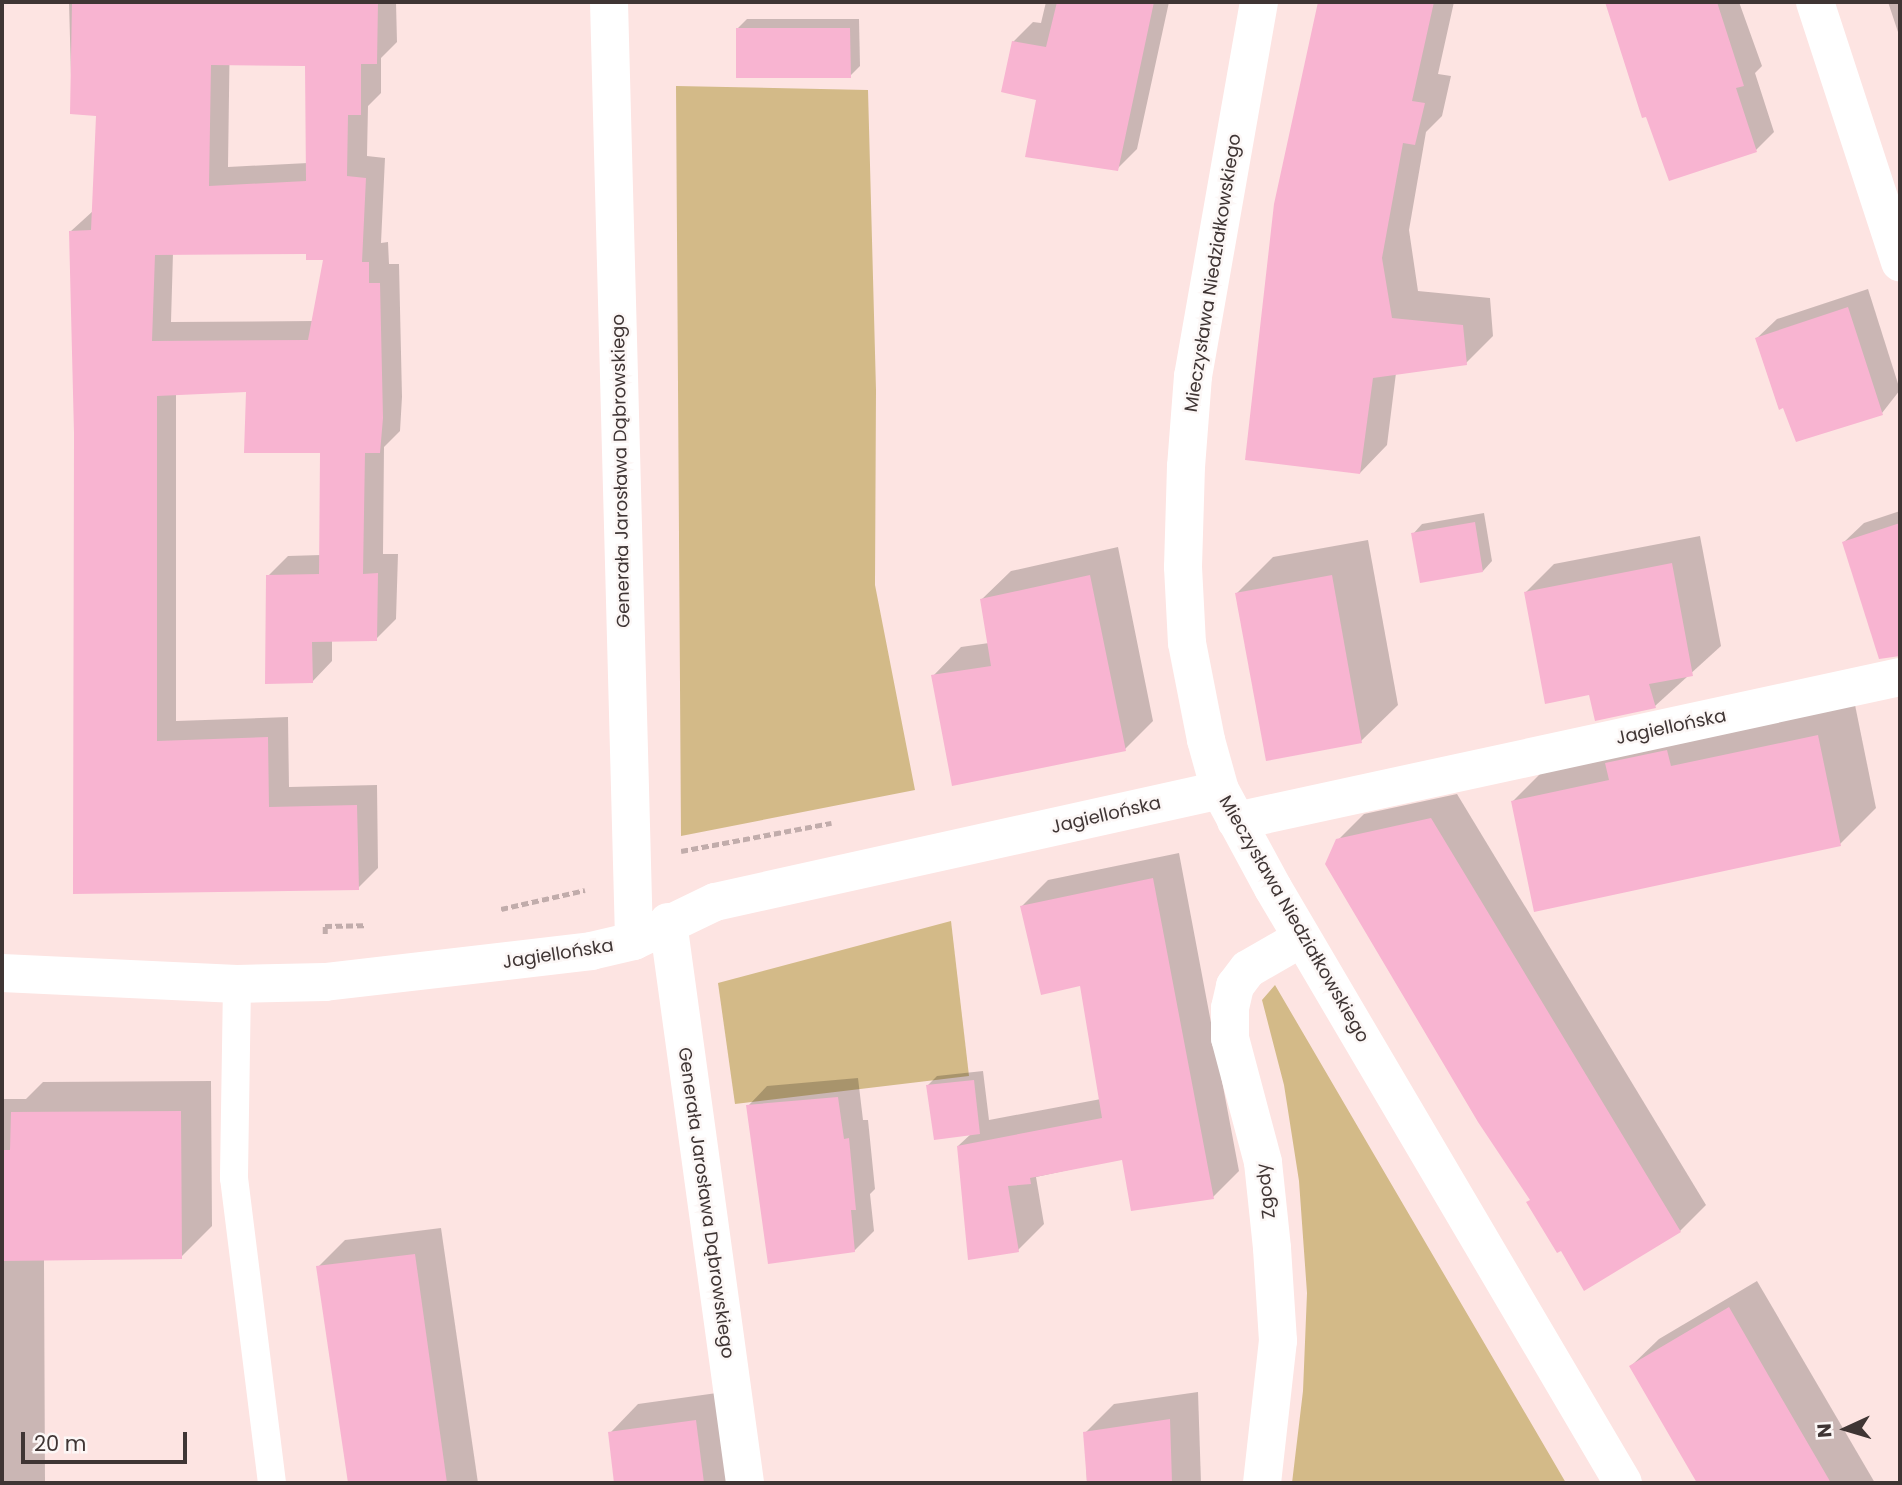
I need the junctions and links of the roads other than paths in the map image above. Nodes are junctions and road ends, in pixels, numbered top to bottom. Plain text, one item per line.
1 (609, 2) edge
2 (1259, 2) edge
3 (1815, 2) edge
4 (1900, 262) edge
5 (1900, 677) edge
6 (1228, 806) junction
7 (668, 922) junction
8 (1303, 938) junction
9 (634, 941) junction
10 (2, 973) edge
11 (237, 984) junction
12 (272, 1483) edge
13 (745, 1483) edge
14 (1262, 1483) edge
15 (1623, 1483) edge

1 - 9 street, Generała Jarosława Dąbrowskiego
2 - 6 street, Mieczysława Niedziałkowskiego
3 - 4 street
5 - 6 street, Jagiellońska
6 - 7 street, Jagiellońska
6 - 8 street, Mieczysława Niedziałkowskiego
7 - 9 street, Jagiellońska
7 - 13 street, Generała Jarosława Dąbrowskiego
8 - 14 street, Zgody
8 - 15 street, Mieczysława Niedziałkowskiego
9 - 11 street, Jagiellońska
10 - 11 street, Jagiellońska
11 - 12 lane

